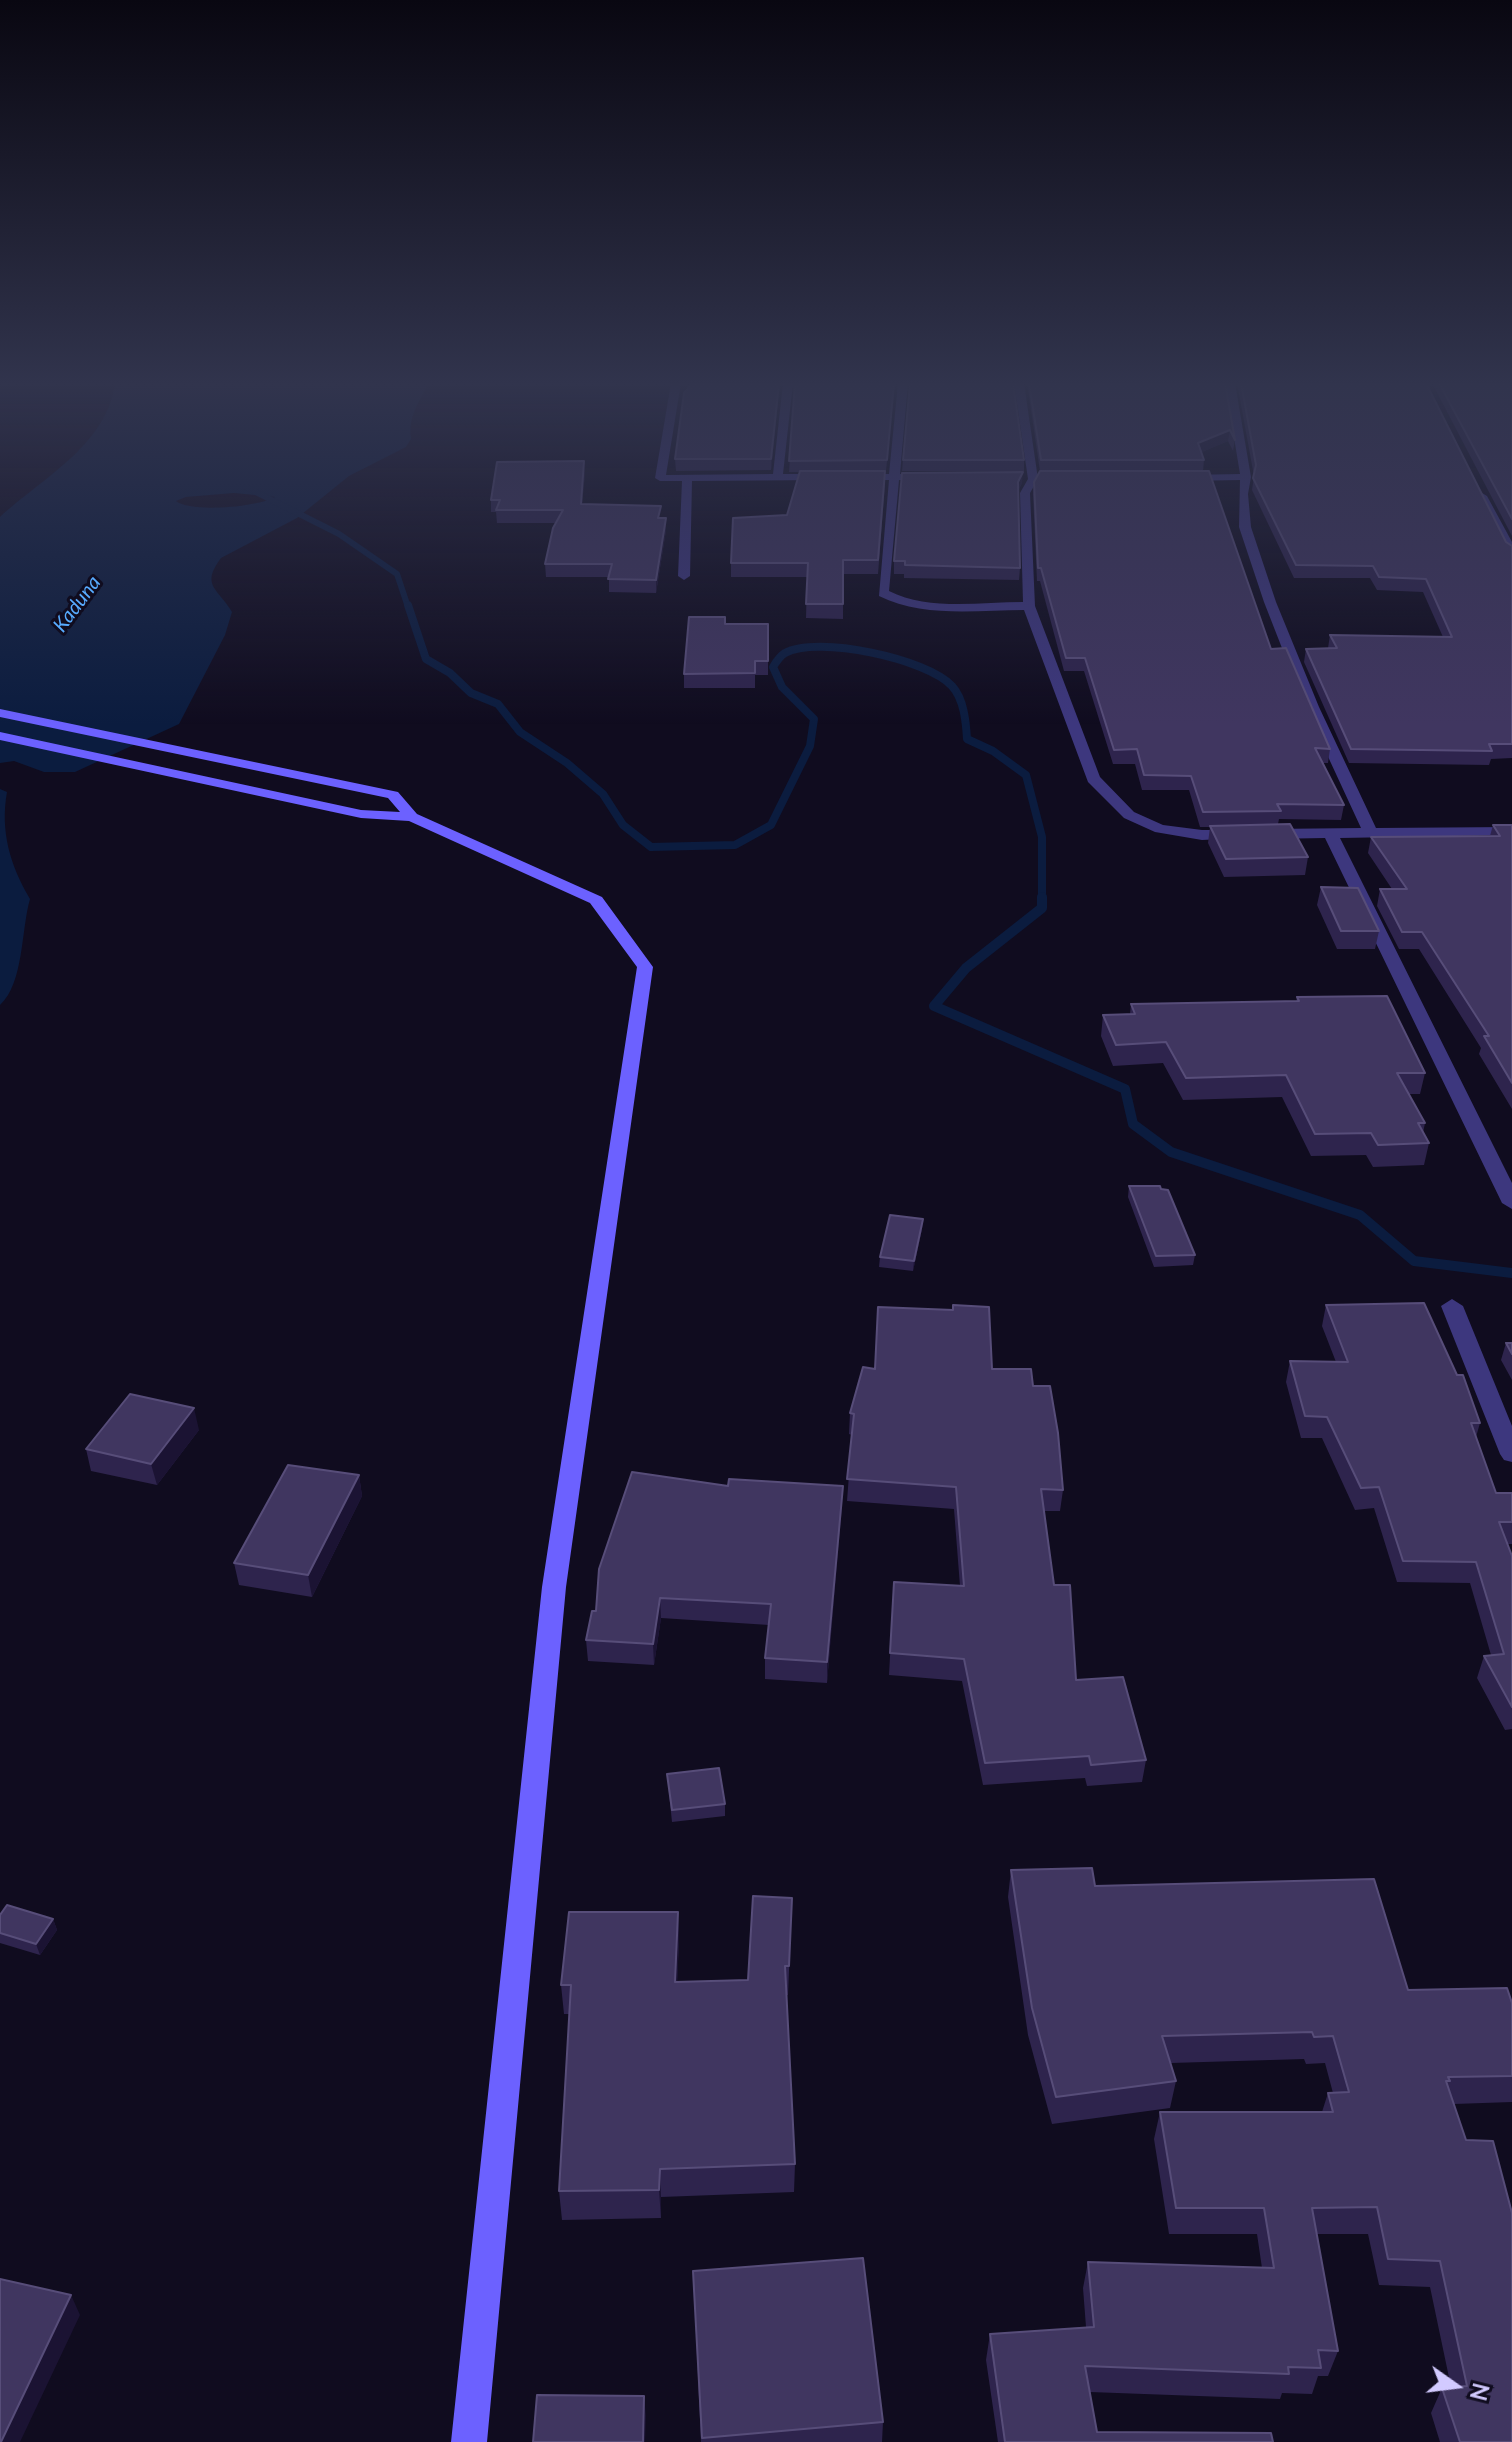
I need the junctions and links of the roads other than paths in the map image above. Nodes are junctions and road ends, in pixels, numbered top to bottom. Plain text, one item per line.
1 (686, 497) edge
2 (892, 497) edge
3 (1025, 497) edge
4 (1243, 497) edge
5 (1483, 497) edge
6 (1512, 553) edge
7 (684, 576) dead end
8 (1029, 606) junction
9 (0, 713) edge
10 (0, 736) edge
11 (412, 817) junction
12 (1512, 831) edge
13 (1371, 833) junction
14 (1331, 834) junction
15 (1512, 1203) edge
16 (1452, 1306) dead end
17 (1512, 1454) edge
18 (469, 2442) edge

1 - 7 street
2 - 8 street
3 - 8 street
4 - 13 street
5 - 6 street
8 - 14 street
9 - 11 street
10 - 11 street
11 - 18 street
12 - 13 street
13 - 14 street
14 - 15 street
16 - 17 street

